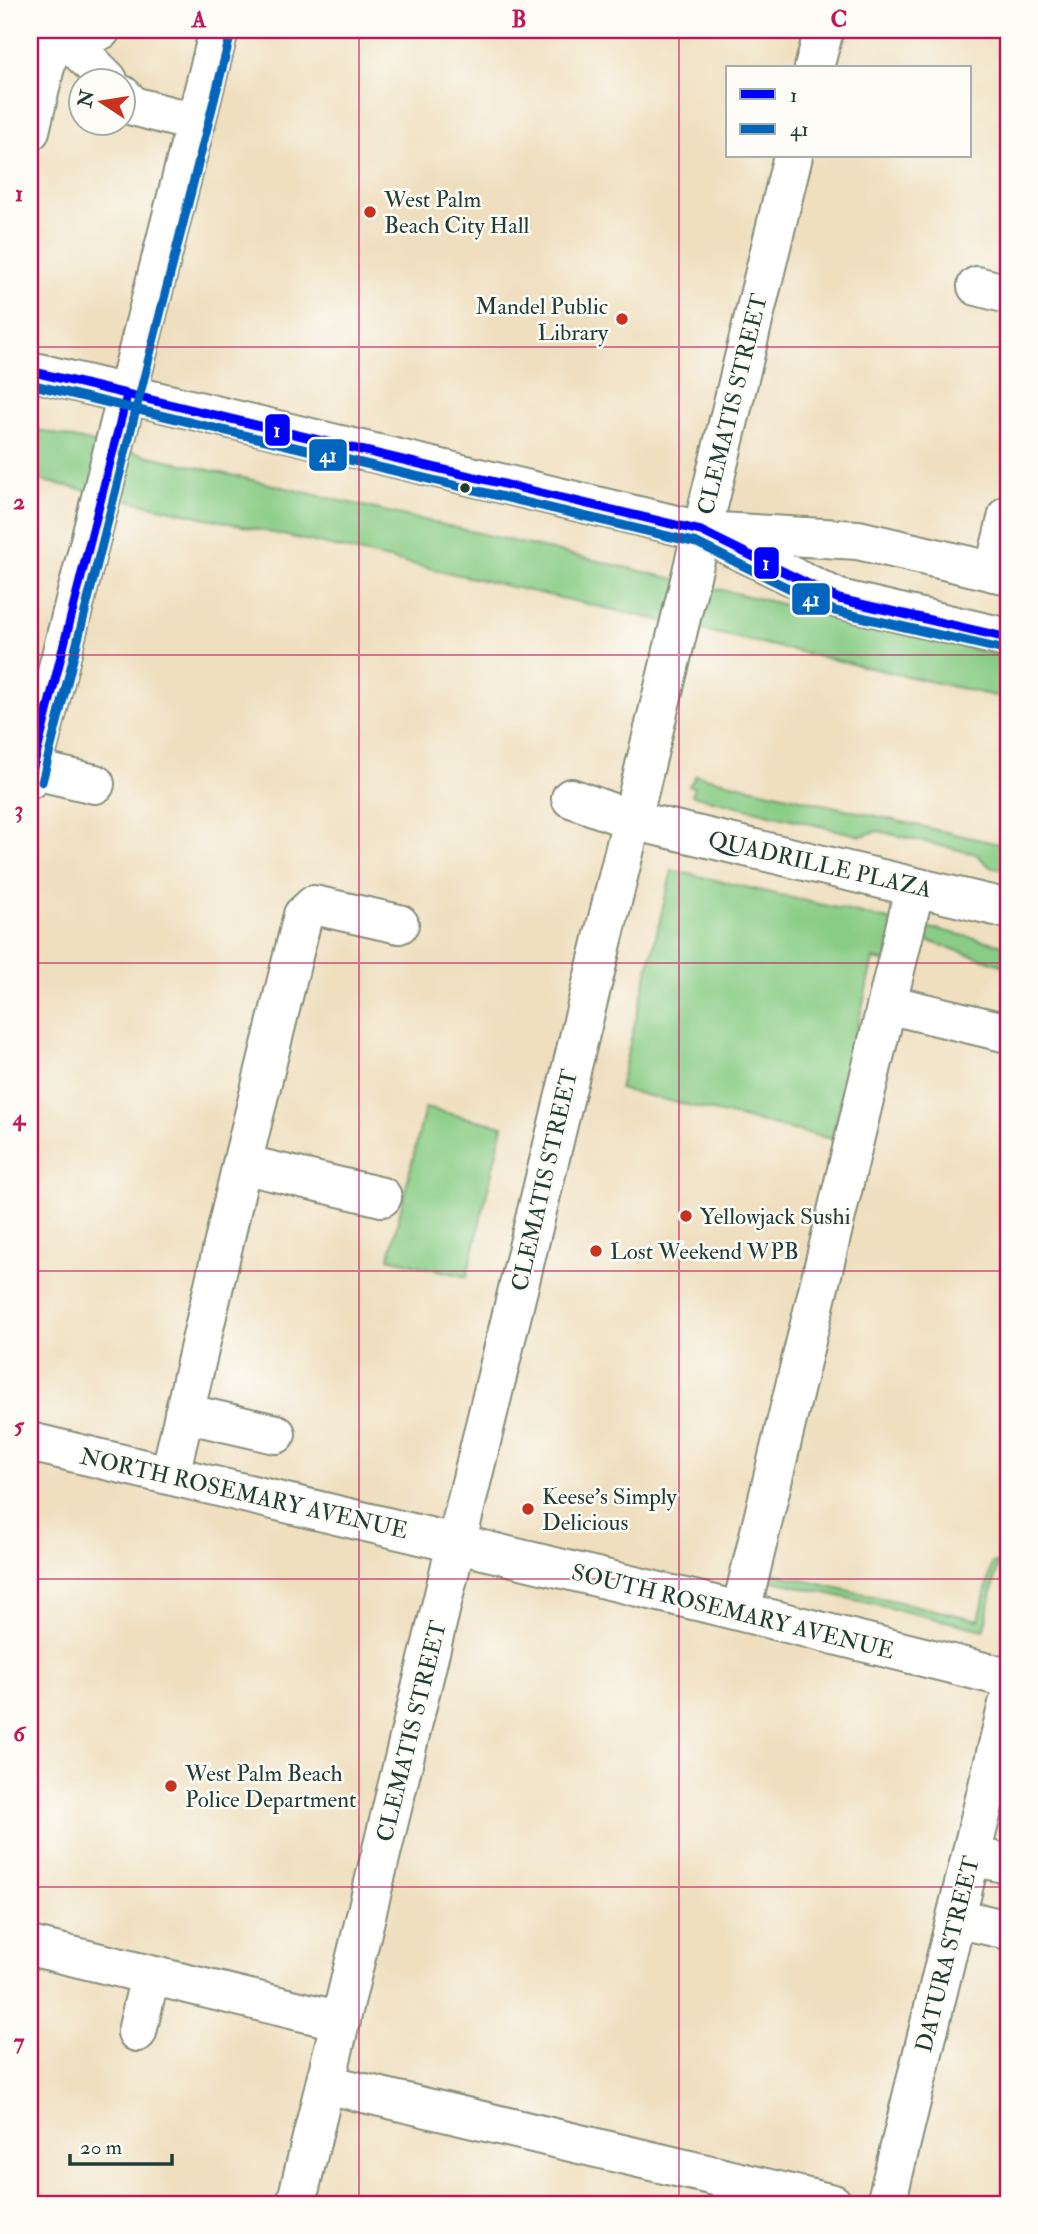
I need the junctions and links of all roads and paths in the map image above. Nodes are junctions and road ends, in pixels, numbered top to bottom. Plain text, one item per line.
1 (219, 30) edge
2 (824, 30) edge
3 (63, 35) edge
4 (94, 66) edge
5 (815, 66) edge
6 (136, 107) edge
7 (196, 123) junction
8 (30, 131) edge
9 (793, 158) edge
10 (30, 372) edge
11 (127, 395) junction
12 (1008, 515) edge
13 (701, 531) junction
14 (1001, 574) edge
15 (1008, 638) edge
16 (31, 773) edge
17 (95, 784) dead end
18 (571, 798) dead end
19 (632, 820) junction
20 (915, 887) junction
21 (1008, 909) edge
22 (399, 924) dead end
23 (887, 1004) junction
24 (1008, 1033) edge
25 (242, 1164) junction
26 (382, 1197) dead end
27 (184, 1413) junction
28 (276, 1434) dead end
29 (30, 1442) edge
30 (170, 1475) junction
31 (457, 1544) junction
32 (741, 1611) junction
33 (1008, 1678) edge
34 (1008, 1704) edge
35 (998, 1787) edge
36 (971, 1856) junction
37 (1008, 1864) edge
38 (956, 1918) junction
39 (1008, 1930) edge
40 (30, 1946) edge
41 (150, 1975) junction
42 (341, 2021) junction
43 (137, 2032) dead end
44 (326, 2084) junction
45 (296, 2204) edge
46 (833, 2204) edge
47 (886, 2204) edge

1 - 7 street
2 - 5 street
3 - 4 street
3 - 8 street
6 - 7 street
7 - 11 street
9 - 13 street, CLEMATIS STREET
10 - 11 street
11 - 13 street
11 - 16 street
12 - 14 street
13 - 14 street
13 - 15 street
13 - 19 street, CLEMATIS STREET
16 - 17 street
18 - 19 street, QUADRILLE PLAZA
19 - 20 street, QUADRILLE PLAZA
19 - 31 street, CLEMATIS STREET
20 - 21 street, QUADRILLE PLAZA
20 - 23 street
22 - 25 street
23 - 24 street
23 - 32 street
25 - 26 street
25 - 27 street
27 - 28 street
27 - 30 street
29 - 30 street, NORTH ROSEMARY AVENUE
30 - 31 street, NORTH ROSEMARY AVENUE
31 - 32 street, SOUTH ROSEMARY AVENUE
31 - 42 street, CLEMATIS STREET
32 - 33 street, SOUTH ROSEMARY AVENUE
34 - 35 street, DATURA STREET
35 - 36 street, DATURA STREET
36 - 37 street
36 - 38 street, DATURA STREET
38 - 39 street
38 - 47 street, DATURA STREET
40 - 41 street
41 - 42 street
41 - 43 street
42 - 44 street, CLEMATIS STREET
44 - 45 street, CLEMATIS STREET
44 - 46 street

